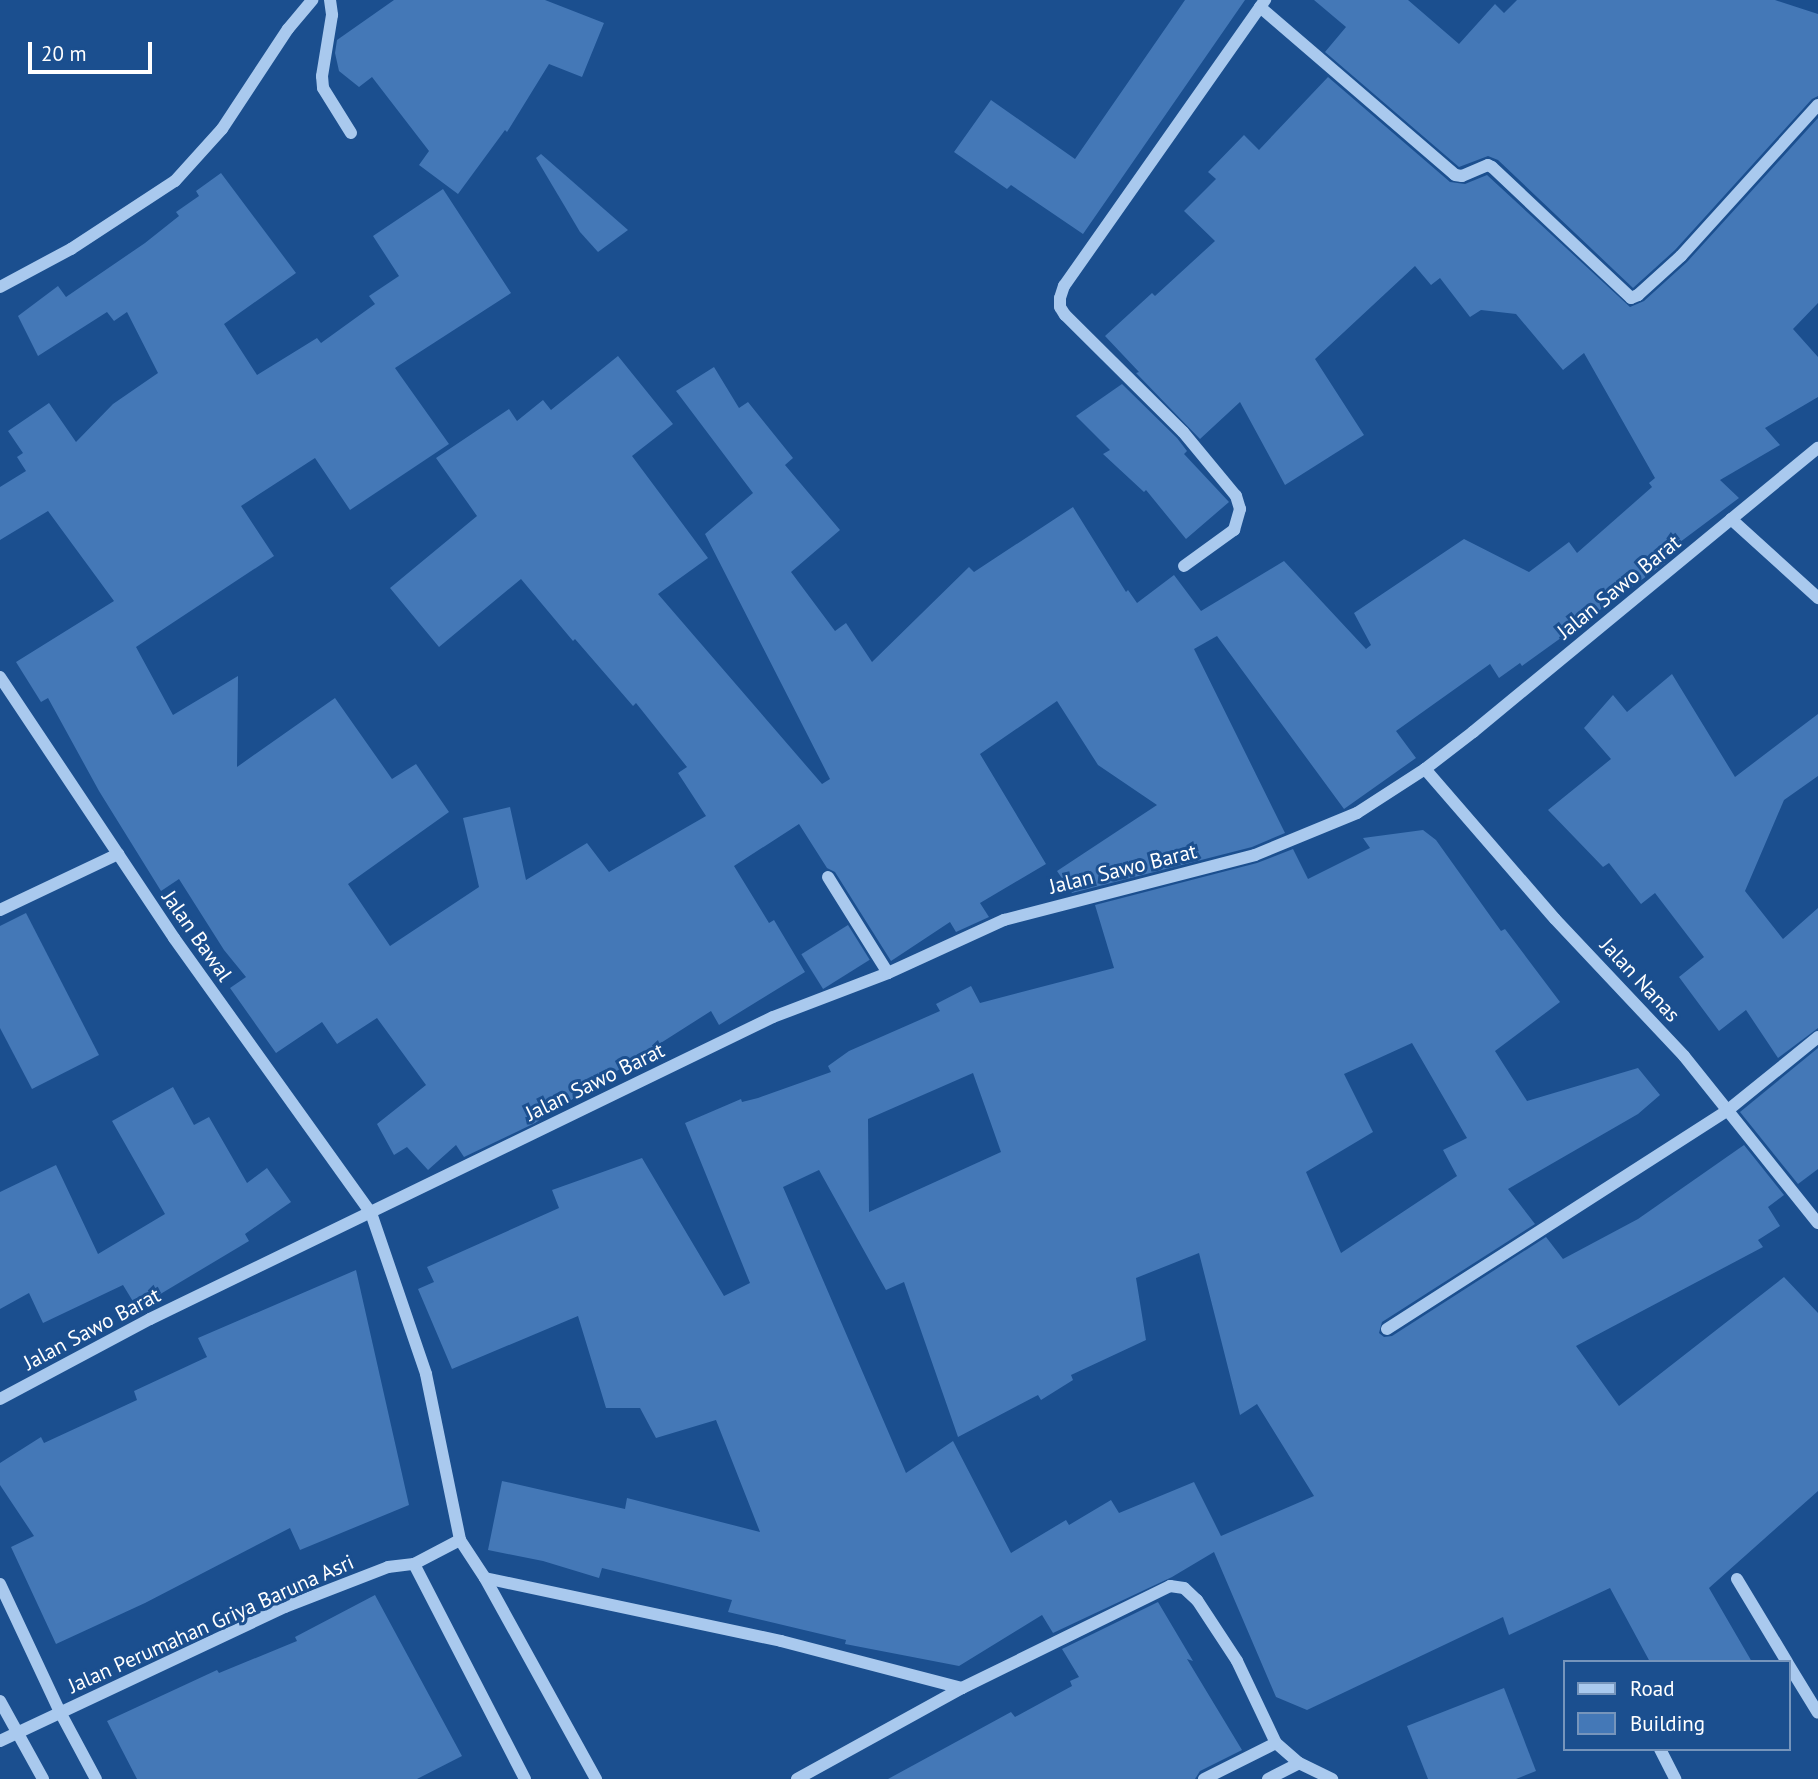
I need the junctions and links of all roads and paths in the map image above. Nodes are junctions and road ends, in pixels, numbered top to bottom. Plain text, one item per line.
1 (312, 0) edge
2 (330, 0) edge
3 (1262, 3) edge
4 (1818, 105) edge
5 (351, 133) dead end
6 (0, 288) edge
7 (1818, 448) edge
8 (1731, 519) junction
9 (1184, 566) dead end
10 (1818, 598) edge
11 (0, 677) edge
12 (1425, 769) junction
13 (118, 854) junction
14 (828, 877) dead end
15 (0, 910) edge
16 (888, 973) junction
17 (1818, 1037) edge
18 (1728, 1110) junction
19 (369, 1214) junction
20 (1818, 1223) edge
21 (1387, 1329) dead end
22 (0, 1399) edge
23 (460, 1541) junction
24 (420, 1561) junction
25 (485, 1578) junction
26 (1737, 1579) dead end
27 (0, 1584) edge
28 (1786, 1660) edge
29 (1790, 1666) edge
30 (962, 1688) junction
31 (0, 1701) edge
32 (60, 1712) junction
33 (1818, 1713) edge
34 (17, 1733) junction
35 (0, 1741) edge
36 (1276, 1743) junction
37 (1661, 1751) edge
38 (1299, 1763) junction
39 (43, 1779) edge
40 (96, 1779) edge
41 (526, 1779) edge
42 (596, 1779) edge
43 (797, 1779) edge
44 (1205, 1779) edge
45 (1268, 1779) edge
46 (1332, 1779) edge
47 (1675, 1779) edge

1 - 6 street
2 - 5 street
3 - 4 street
3 - 9 street
7 - 8 street, Jalan Sawo Barat
8 - 10 street
8 - 12 street, Jalan Sawo Barat
11 - 13 street, Jalan Bawal
12 - 16 street, Jalan Sawo Barat
12 - 18 street, Jalan Nanas
13 - 15 street
13 - 19 street, Jalan Bawal
14 - 16 street
16 - 19 street, Jalan Sawo Barat
17 - 18 street
18 - 20 street, Jalan Nanas
18 - 21 street
19 - 22 street, Jalan Sawo Barat
19 - 23 street, Jalan Bawal
23 - 24 street, Jalan Perumahan Griya Baruna Asri
23 - 25 street
24 - 32 street, Jalan Perumahan Griya Baruna Asri
24 - 41 street
25 - 30 street
25 - 42 street
26 - 28 street
27 - 32 street
29 - 33 street
30 - 36 street
30 - 43 street
31 - 34 street
32 - 34 street, Jalan Perumahan Griya Baruna Asri
32 - 40 street
34 - 35 street
34 - 39 street
36 - 38 street
36 - 44 street
37 - 47 street
38 - 45 street
38 - 46 street

